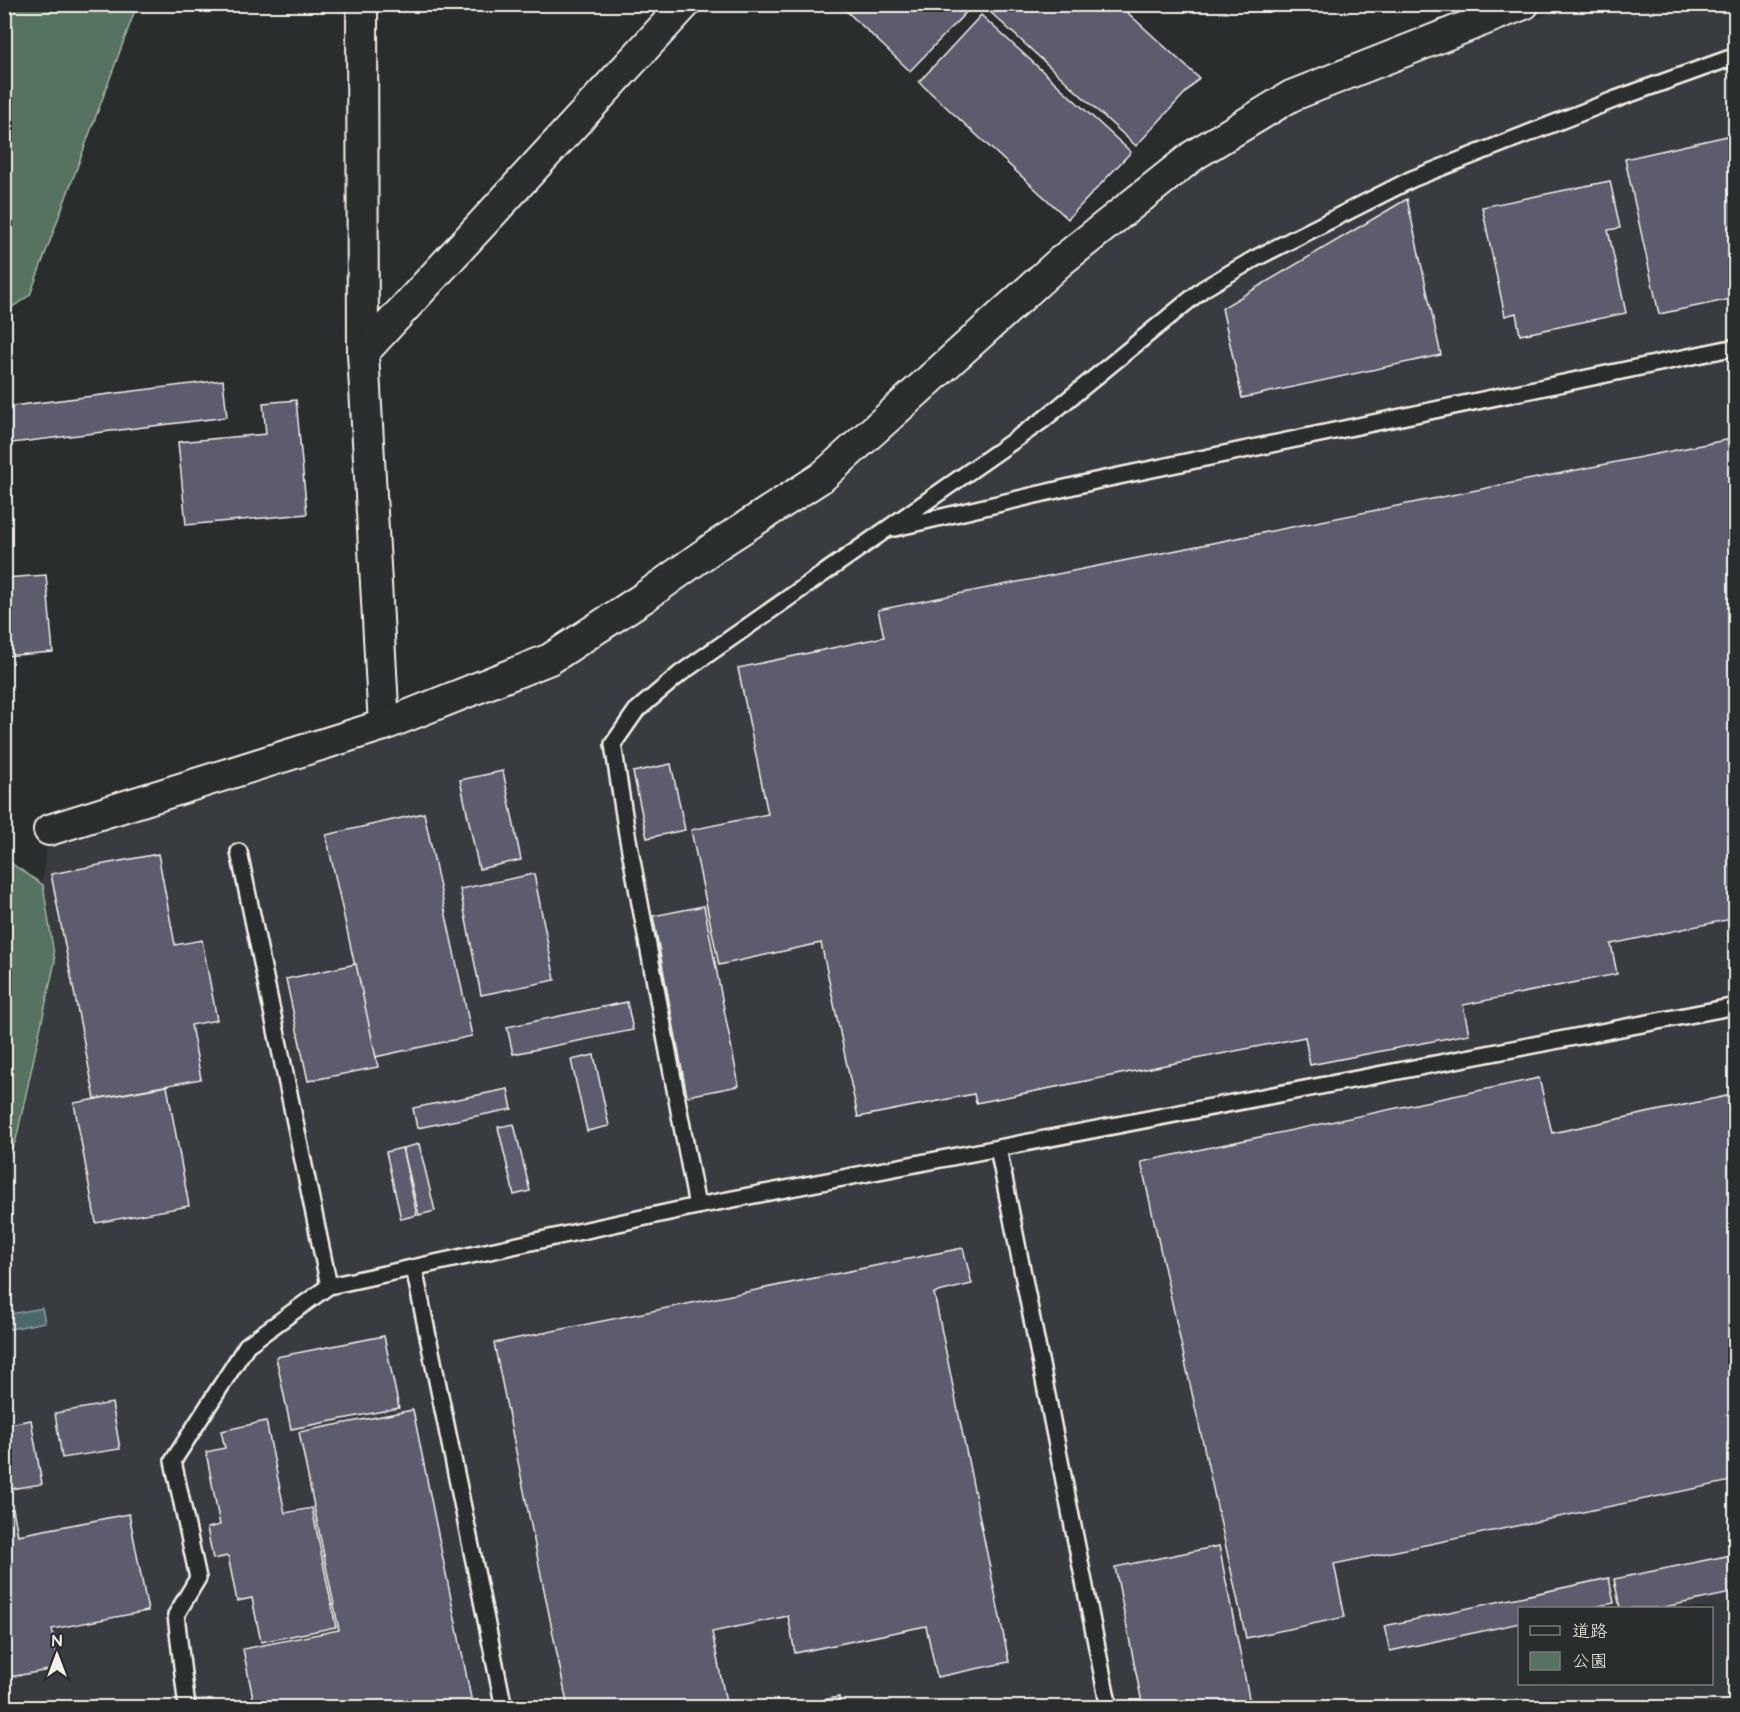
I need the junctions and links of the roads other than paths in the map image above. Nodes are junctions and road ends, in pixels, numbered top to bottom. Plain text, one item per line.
1 (362, 4) edge
2 (686, 4) edge
3 (1524, 4) edge
4 (1736, 56) edge
5 (1736, 347) edge
6 (363, 353) junction
7 (886, 530) junction
8 (384, 725) junction
9 (49, 830) dead end
10 (239, 852) dead end
11 (1736, 1006) edge
12 (998, 1148) junction
13 (697, 1206) junction
14 (414, 1268) junction
15 (329, 1287) junction
16 (187, 1707) edge
17 (504, 1707) edge
18 (1109, 1707) edge

1 - 6 street
2 - 6 street
3 - 8 street
4 - 7 lane
5 - 7 lane
6 - 8 street
7 - 13 lane
8 - 9 street
10 - 15 lane
11 - 12 lane
12 - 13 lane
12 - 18 lane
13 - 14 lane
14 - 15 lane
14 - 17 lane
15 - 16 lane

